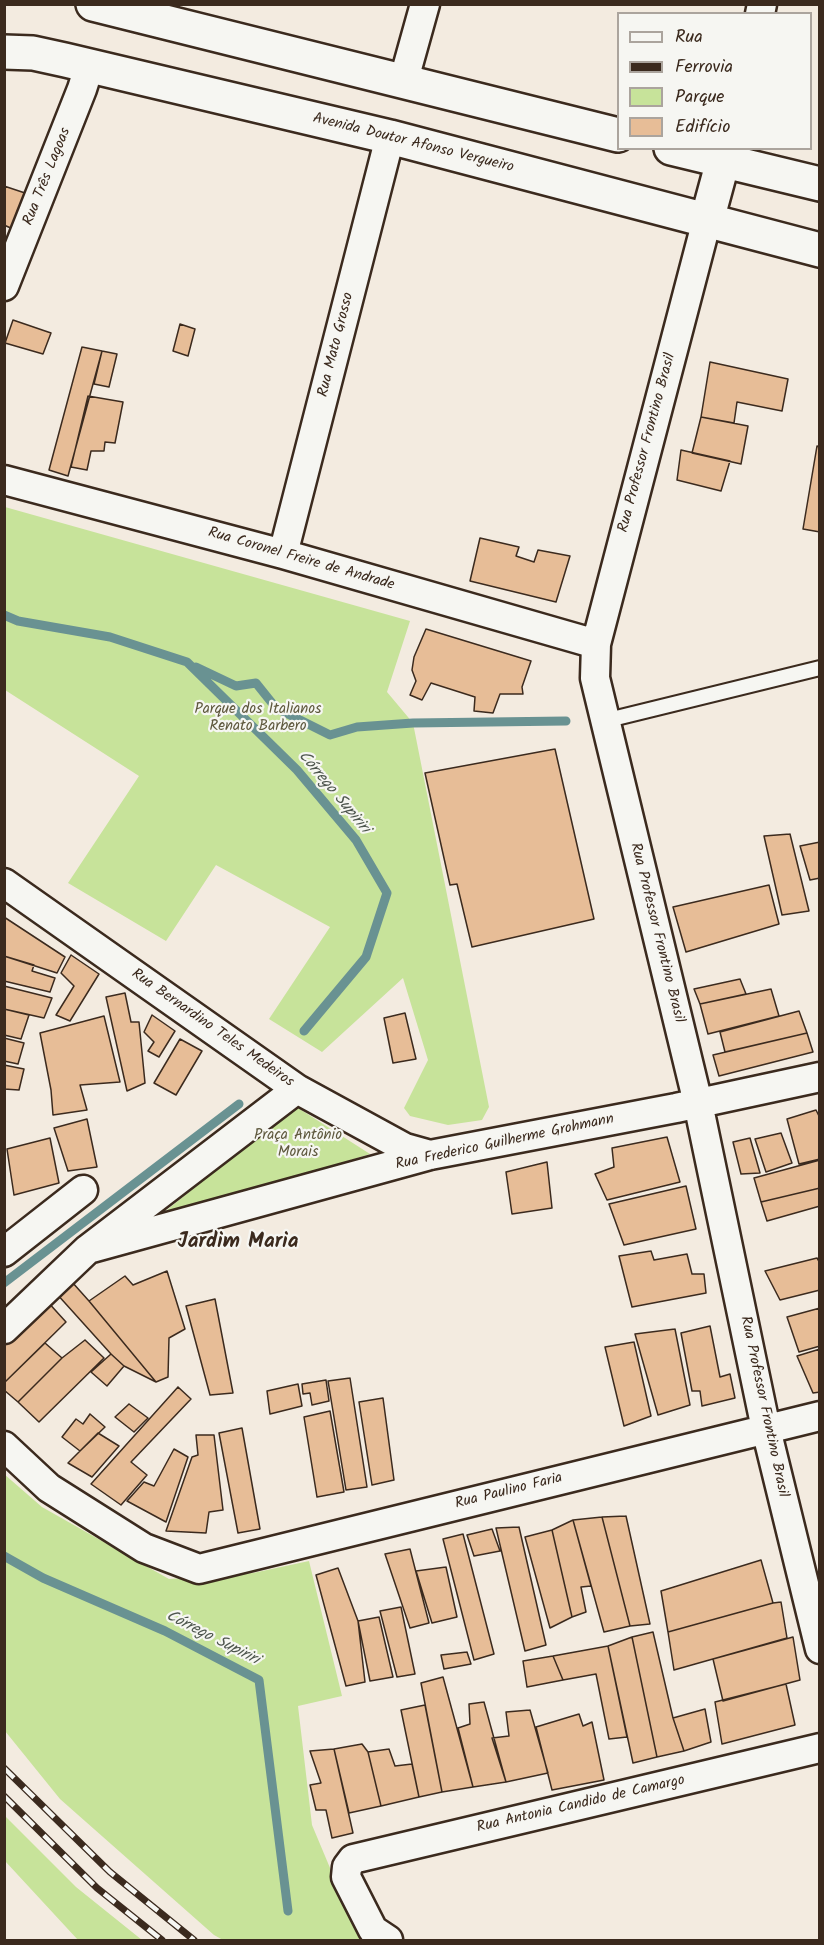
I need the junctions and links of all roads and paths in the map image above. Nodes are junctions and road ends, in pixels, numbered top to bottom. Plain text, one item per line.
1 (93, 4) edge
2 (425, 4) edge
3 (4, 52) edge
4 (89, 67) junction
5 (404, 83) junction
6 (617, 135) edge
7 (390, 136) junction
8 (686, 150) edge
9 (724, 155) edge
10 (819, 184) edge
11 (707, 220) junction
12 (819, 250) edge
13 (4, 286) edge
14 (4, 480) edge
15 (283, 554) junction
16 (596, 644) junction
17 (819, 668) edge
18 (604, 721) junction
19 (4, 883) edge
20 (819, 1077) edge
21 (297, 1089) junction
22 (698, 1103) junction
23 (430, 1155) junction
24 (84, 1190) dead end
25 (88, 1249) junction
26 (4, 1252) edge
27 (4, 1329) edge
28 (819, 1416) edge
29 (766, 1429) junction
30 (4, 1446) edge
31 (819, 1649) edge
32 (819, 1748) edge
33 (388, 1941) edge

1 - 5 main road
2 - 5 street
3 - 4 main road, Avenida Doutor Afonso Vergueiro
4 - 7 main road, Avenida Doutor Afonso Vergueiro
4 - 13 street, Rua Três Lagoas
5 - 6 main road
7 - 11 main road, Avenida Doutor Afonso Vergueiro
7 - 15 street, Rua Mato Grosso
8 - 9 main road
9 - 10 main road
9 - 11 main road
11 - 12 main road, Avenida Doutor Afonso Vergueiro
11 - 16 street, Rua Professor Frontino Brasil
14 - 15 street, Rua Coronel Freire de Andrade
15 - 16 street, Rua Coronel Freire de Andrade
16 - 18 street, Rua Professor Frontino Brasil
17 - 18 lane
18 - 22 street, Rua Professor Frontino Brasil
19 - 21 street, Rua Bernardino Teles Medeiros
20 - 22 street, Rua Frederico Guilherme Grohmann
21 - 23 street, Rua Bernardino Teles Medeiros
21 - 25 street, Rua Frederico Guilherme Grohmann
22 - 23 street, Rua Frederico Guilherme Grohmann
22 - 29 street, Rua Professor Frontino Brasil
23 - 25 street, Rua Frederico Guilherme Grohmann
24 - 26 street
25 - 27 street, Rua Frederico Guilherme Grohmann
28 - 29 street, Rua Paulino Faria
29 - 30 street, Rua Paulino Faria
29 - 31 street, Rua Professor Frontino Brasil
32 - 33 street, Rua Antonia Candido de Camargo

